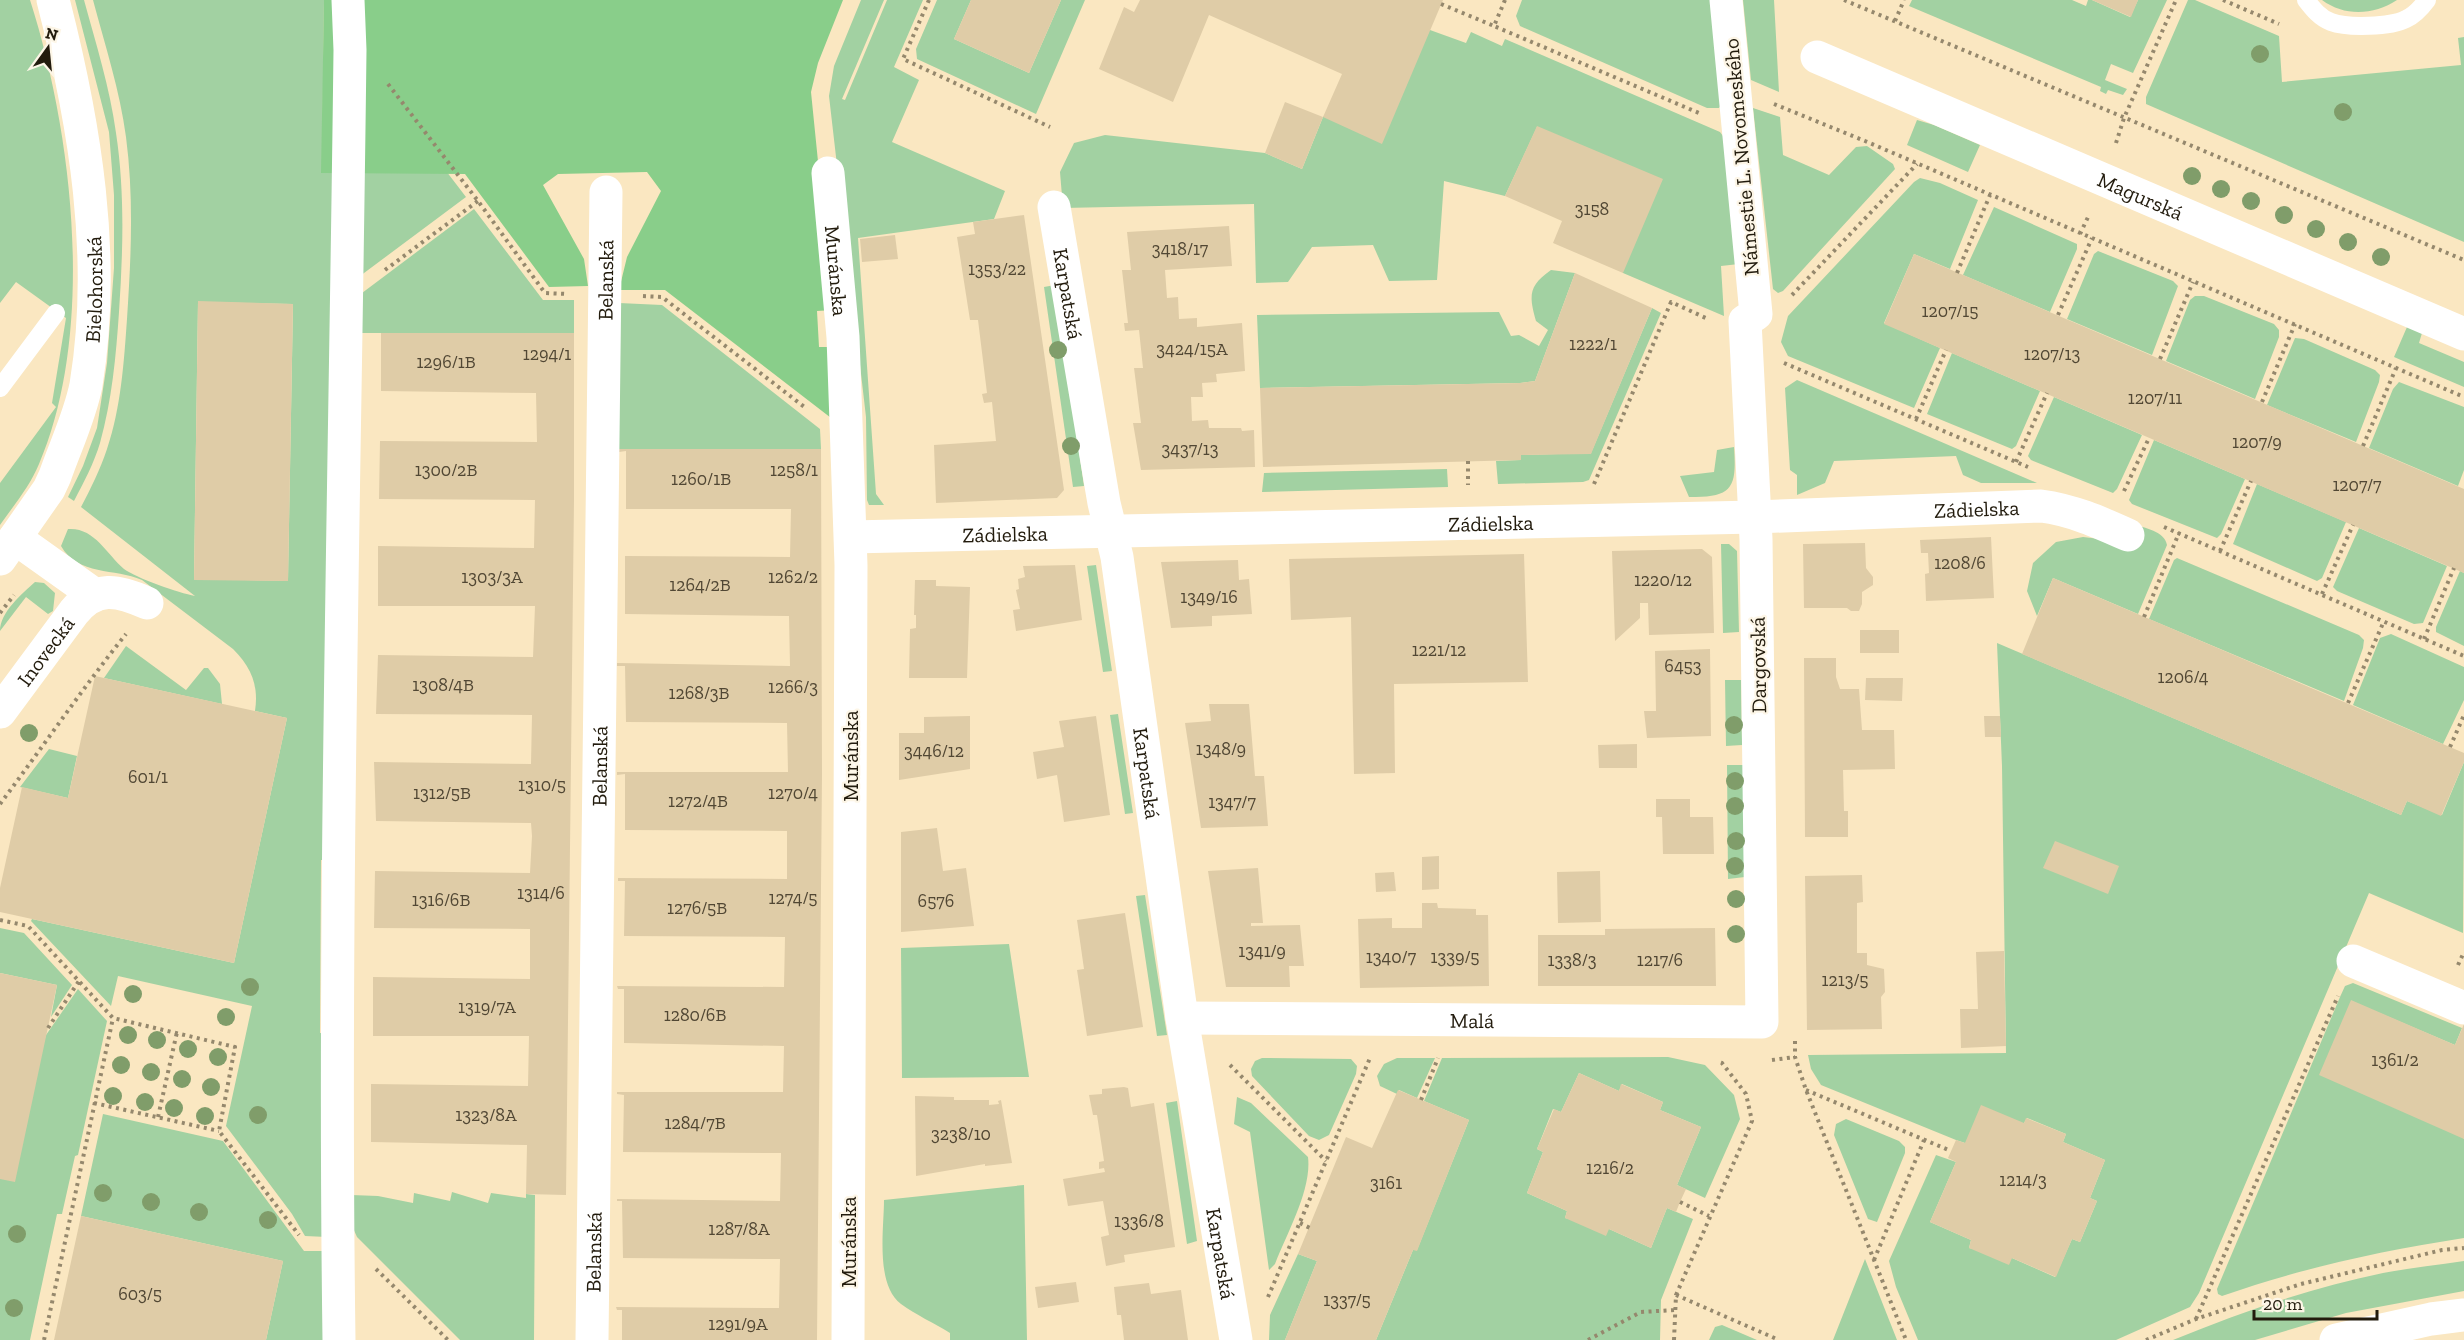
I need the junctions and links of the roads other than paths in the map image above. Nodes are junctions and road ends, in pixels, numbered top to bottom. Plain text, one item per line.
1 (53, 0) edge
2 (348, 0) edge
3 (1726, 0) edge
4 (2306, 0) edge
5 (2427, 0) edge
6 (1817, 57) dead end
7 (828, 173) dead end
8 (606, 192) dead end
9 (1054, 207) dead end
10 (56, 313) dead end
11 (1756, 314) joint
12 (2464, 334) edge
13 (0, 387) edge
14 (1755, 517) junction
15 (1111, 531) junction
16 (2128, 535) dead end
17 (851, 537) junction
18 (8, 549) edge
19 (95, 595) junction
20 (147, 603) dead end
21 (0, 711) edge
22 (2353, 961) road end
23 (2464, 1008) edge
24 (1182, 1018) junction
25 (1762, 1022) joint
26 (2464, 1315) edge
27 (339, 1340) edge
28 (592, 1340) edge
29 (848, 1340) edge
30 (1236, 1340) edge
31 (2336, 1340) edge

1 - 18 street, Bielohorská
2 - 27 street
3 - 11 street, Námestie L. Novomeského
4 - 5 lane
6 - 12 street, Magurská
7 - 17 street, Muránska
8 - 28 street, Belanská
9 - 15 street, Karpatská
10 - 13 lane
11 - 14 street, Dargovská
14 - 15 street, Zádielska
14 - 16 street, Zádielska
14 - 25 street, Dargovská
15 - 17 street, Zádielska
15 - 24 street, Karpatská
17 - 29 street, Muránska
18 - 19 street
19 - 20 street
19 - 21 street, Inovecká
22 - 23 street
24 - 25 street, Malá
24 - 30 street, Karpatská
26 - 31 street

